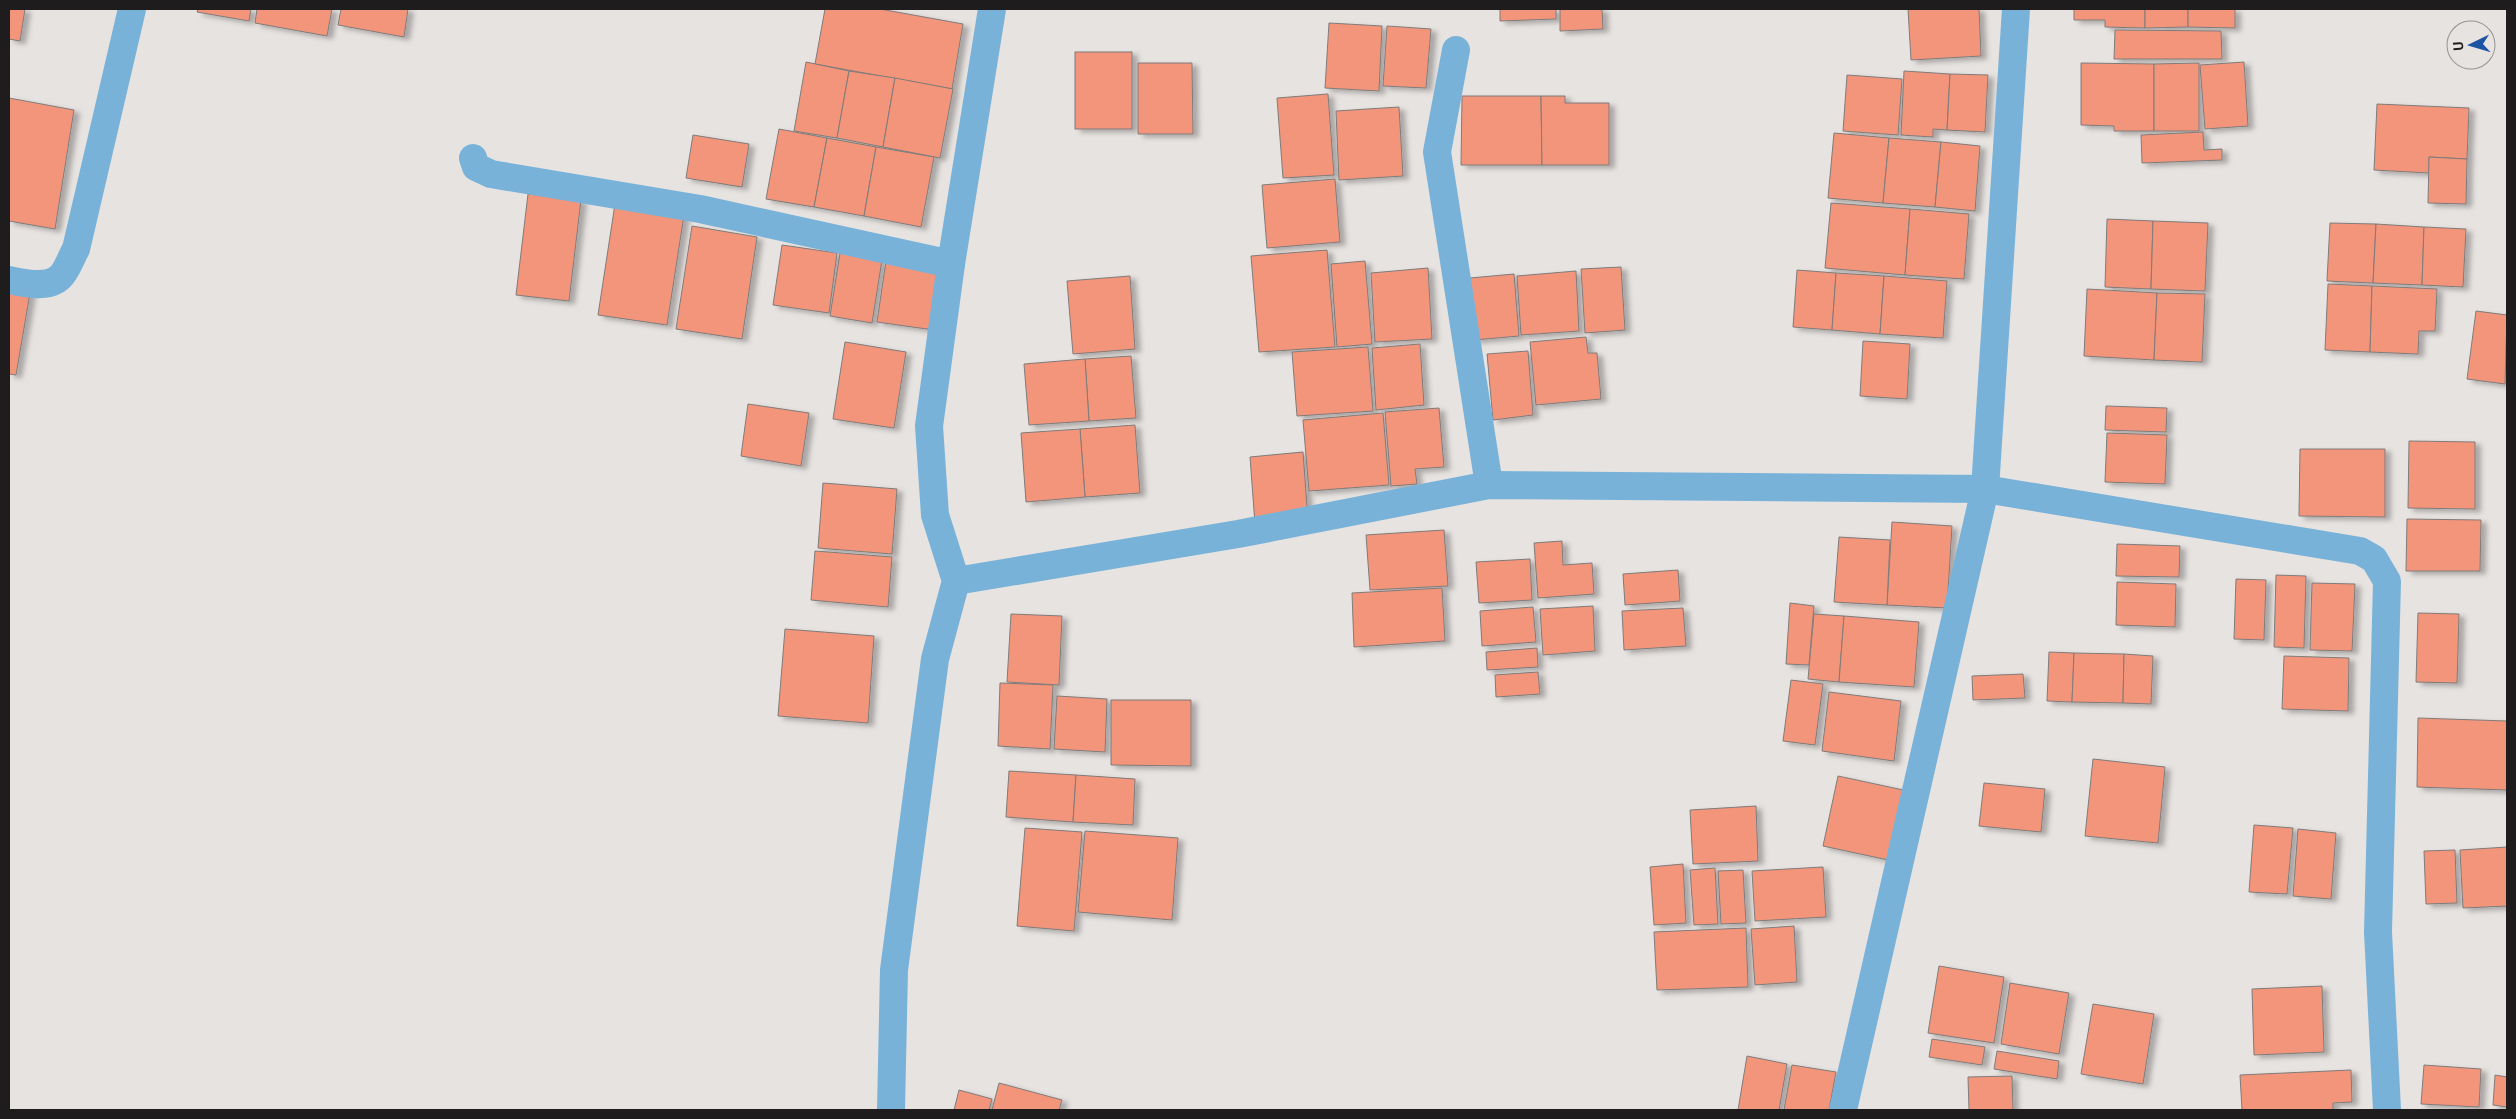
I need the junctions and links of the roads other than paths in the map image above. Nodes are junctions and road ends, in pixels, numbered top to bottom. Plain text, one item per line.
1 (132, 9) edge
2 (992, 9) edge
3 (2016, 9) edge
4 (1456, 50) dead end
5 (473, 158) dead end
6 (951, 264) junction
7 (9, 280) edge
8 (1489, 485) junction
9 (1985, 489) junction
10 (956, 581) junction
11 (891, 1110) edge
12 (1843, 1110) edge
13 (2387, 1110) edge

1 - 7 street
2 - 6 street
3 - 9 street
4 - 8 street
5 - 6 street
6 - 10 street
8 - 9 street
8 - 10 street
9 - 12 street
9 - 13 street
10 - 11 street

